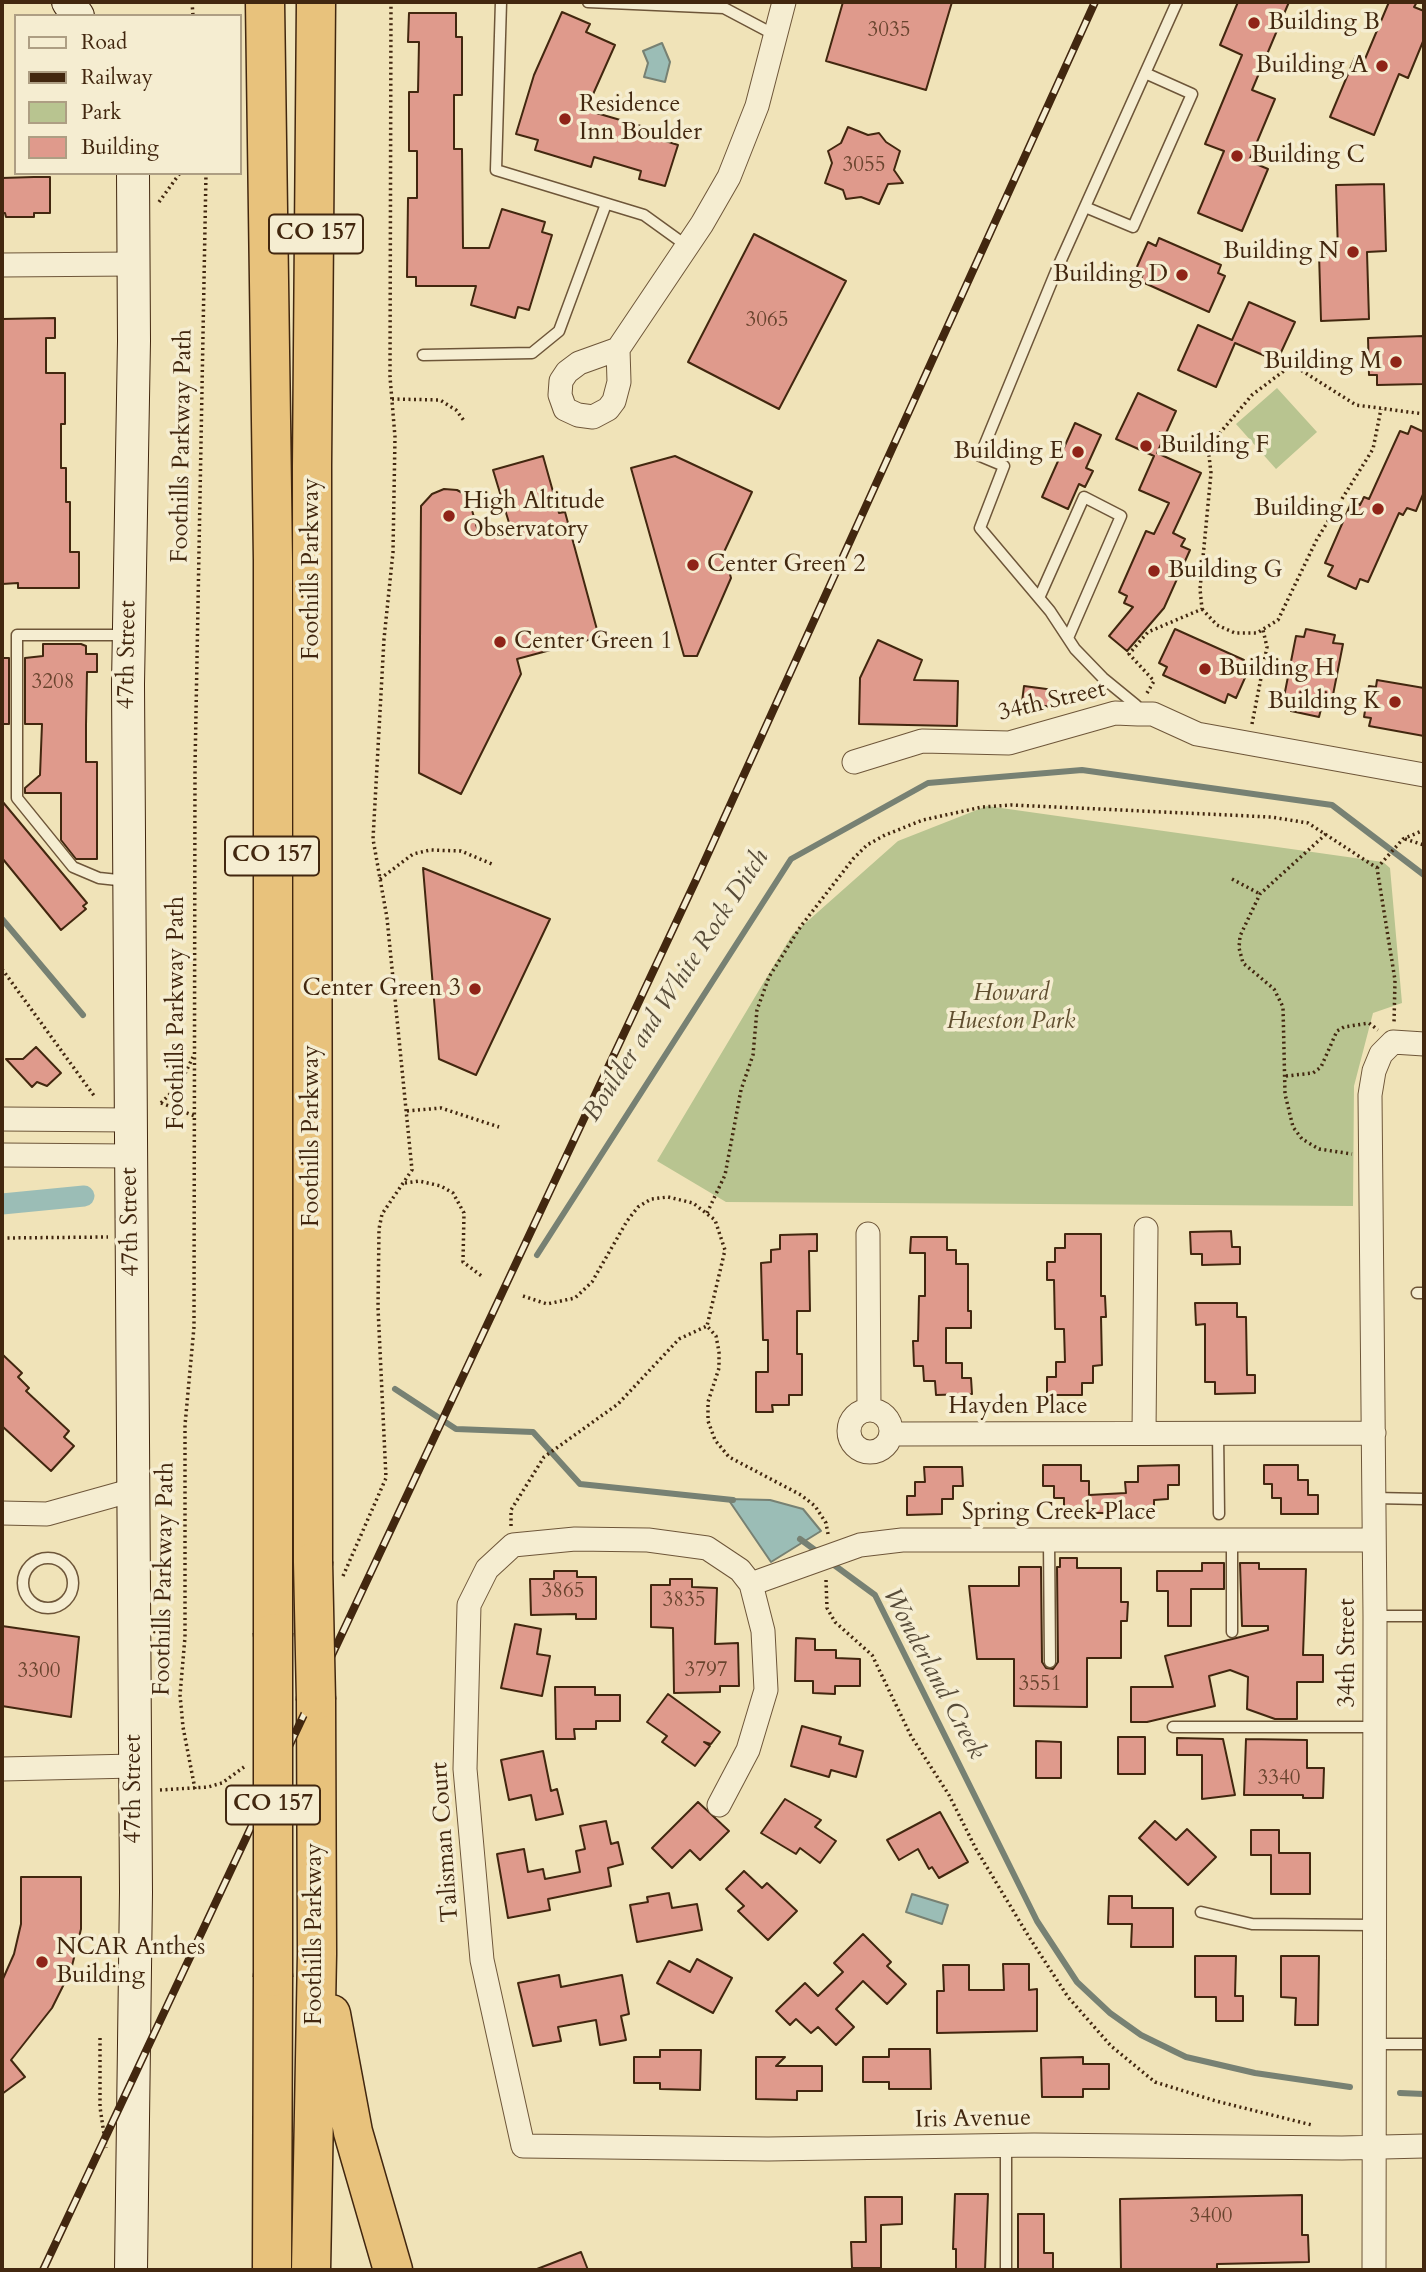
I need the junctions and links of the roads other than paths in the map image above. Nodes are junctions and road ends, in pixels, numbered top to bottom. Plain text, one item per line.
1 (265, 2) edge
2 (316, 2) edge
3 (501, 2) edge
4 (588, 2) edge
5 (784, 2) edge
6 (1177, 2) edge
7 (775, 35) junction
8 (1145, 73) junction
9 (133, 175) edge
10 (606, 204) junction
11 (1085, 207) junction
12 (687, 246) junction
13 (133, 264) junction
14 (2, 265) edge
15 (618, 349) dead end
16 (423, 355) dead end
17 (1039, 598) junction
18 (128, 635) junction
19 (1068, 638) junction
20 (1137, 709) junction
21 (854, 762) dead end
22 (1424, 775) edge
23 (129, 881) junction
24 (1424, 1044) edge
25 (2, 1119) edge
26 (130, 1120) junction
27 (2, 1155) edge
28 (130, 1156) junction
29 (1146, 1229) dead end
30 (868, 1234) dead end
31 (869, 1410) junction
32 (1144, 1432) junction
33 (1218, 1433) junction
34 (1374, 1433) junction
35 (891, 1434) junction
36 (133, 1490) junction
37 (1374, 1498) junction
38 (1424, 1499) edge
39 (2, 1513) edge
40 (1219, 1514) dead end
41 (1049, 1540) junction
42 (1232, 1540) junction
43 (1374, 1540) junction
44 (751, 1584) junction
45 (36, 1605) joint
46 (1375, 1616) junction
47 (1424, 1616) edge
48 (1232, 1632) dead end
49 (1050, 1661) dead end
50 (1173, 1727) dead end
51 (1374, 1727) junction
52 (134, 1766) junction
53 (2, 1769) edge
54 (719, 1805) dead end
55 (1201, 1912) dead end
56 (1374, 1925) junction
57 (317, 1954) junction
58 (1375, 2044) junction
59 (1424, 2044) edge
60 (523, 2146) joint
61 (1006, 2146) junction
62 (1424, 2146) edge
63 (1374, 2147) junction
64 (131, 2270) edge
65 (272, 2270) edge
66 (311, 2270) edge
67 (393, 2270) edge
68 (1006, 2270) edge
69 (1374, 2270) edge

1 - 65 highway, Foothills Parkway / CO 157, bridge
2 - 57 highway, Foothills Parkway / CO 157, bridge
3 - 10 lane
4 - 7 lane
5 - 7 street
6 - 8 lane
7 - 12 street
8 - 11 lane
8 - 11 lane
9 - 13 street, 47th Street
10 - 12 lane
10 - 16 lane
11 - 17 lane
12 - 15 street
13 - 14 street
13 - 18 street, 47th Street
17 - 19 lane
17 - 19 lane
18 - 23 street, 47th Street
18 - 23 lane
19 - 20 lane
20 - 21 street, 34th Street
20 - 22 street, 34th Street
23 - 26 street, 47th Street
24 - 34 street, 34th Street
25 - 26 street
26 - 28 street, 47th Street
27 - 28 street
28 - 36 street, 47th Street
29 - 32 street
30 - 31 street
31 - 35 street
31 - 35 street, Hayden Place
32 - 33 street, Hayden Place
32 - 35 street, Hayden Place
33 - 34 street, Hayden Place
33 - 40 lane
34 - 37 street, 34th Street
36 - 39 street
36 - 52 street, 47th Street
37 - 38 lane
37 - 43 street, 34th Street
41 - 42 street, Spring Creek Place
41 - 44 street, Spring Creek Place
41 - 49 lane
42 - 43 street, Spring Creek Place
42 - 48 lane
43 - 46 street, 34th Street
44 - 54 street
44 - 60 street, Talisman Court
45 - 45 lane
46 - 47 lane
46 - 51 street, 34th Street
50 - 51 lane
51 - 56 street, 34th Street
52 - 53 street
52 - 64 street, 47th Street
55 - 56 lane
56 - 58 street, 34th Street
57 - 66 highway, Foothills Parkway / CO 157
57 - 67 highway
58 - 59 lane
58 - 63 street, 34th Street
60 - 61 street, Iris Avenue
61 - 63 street, Iris Avenue
61 - 68 lane
62 - 63 street, Iris Avenue
63 - 69 street, 34th Street

